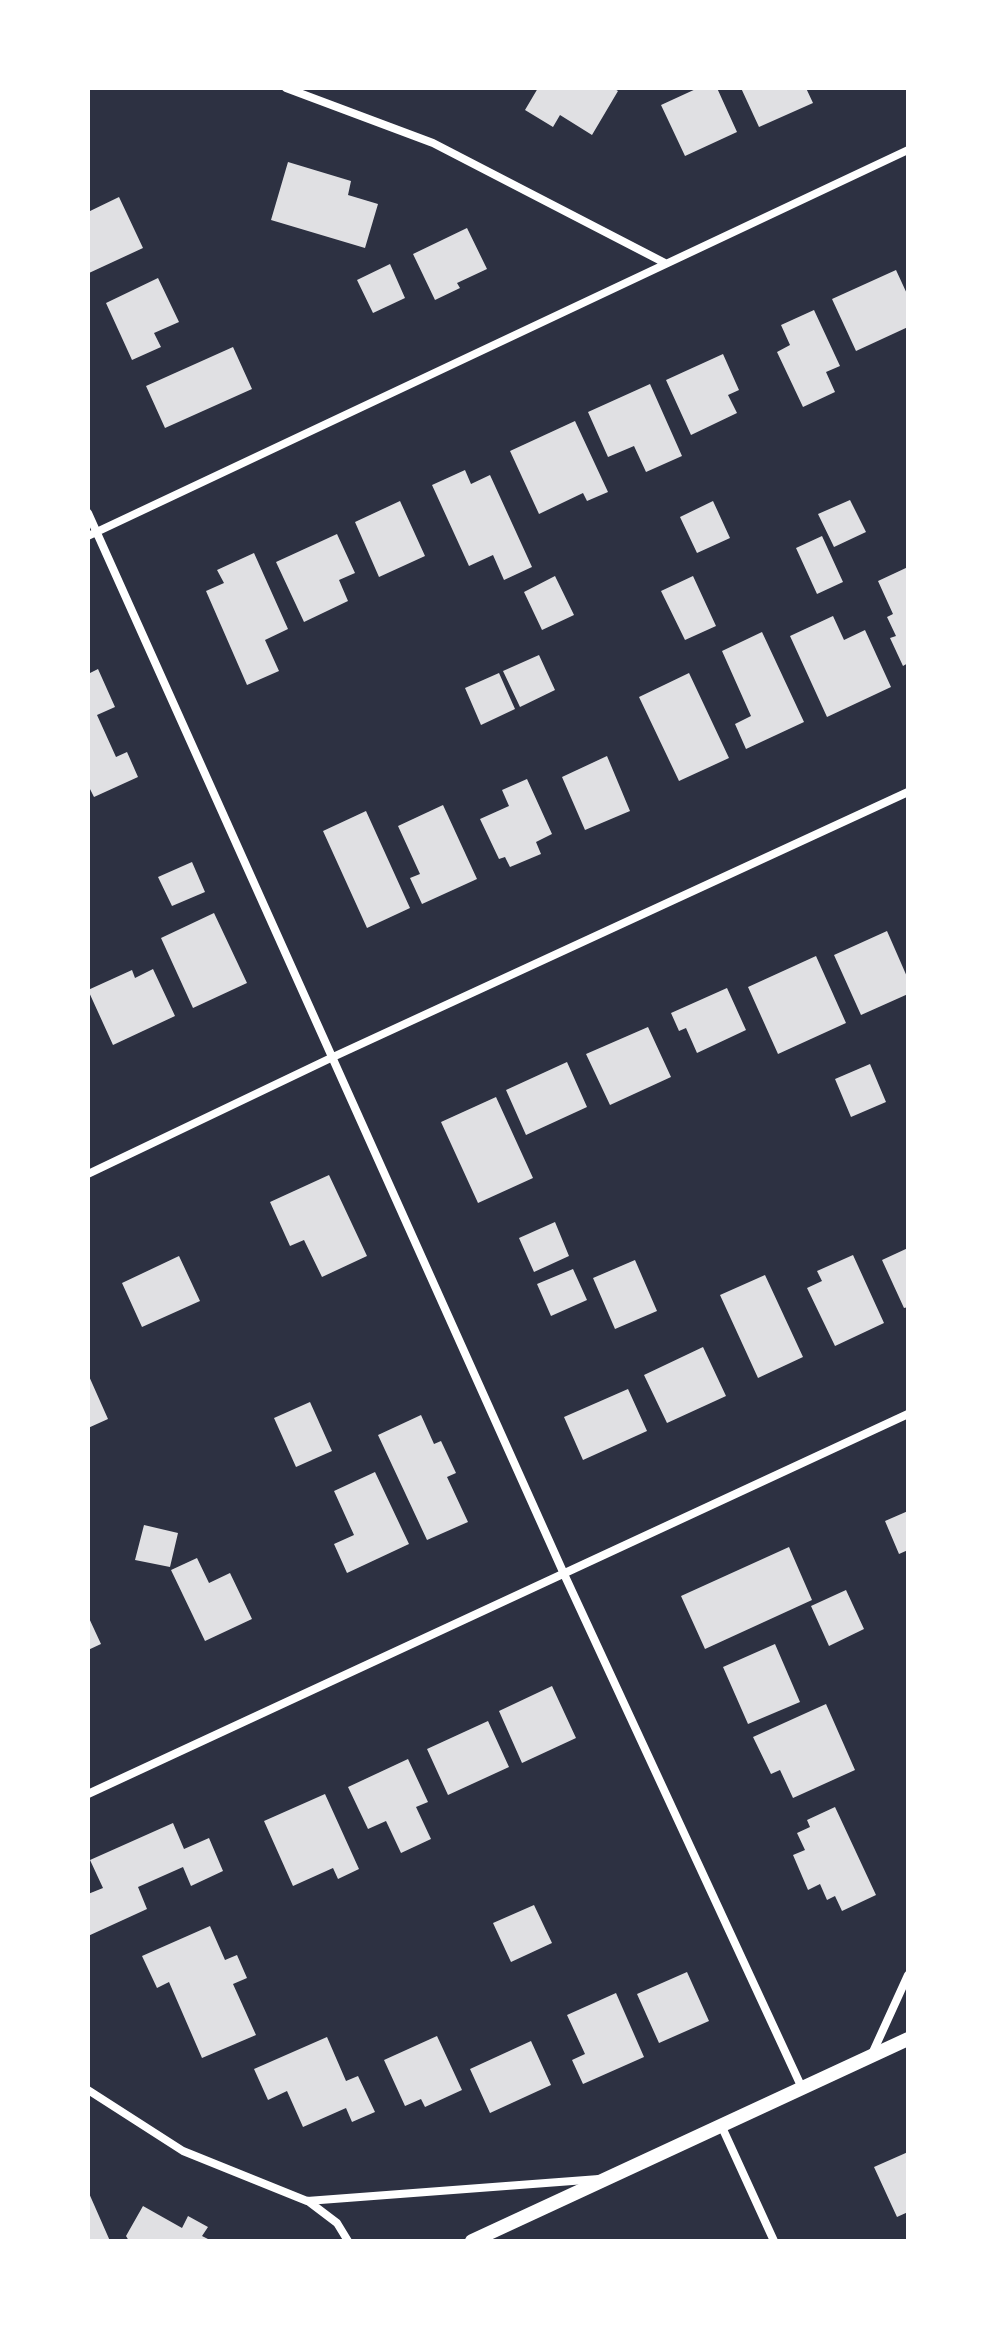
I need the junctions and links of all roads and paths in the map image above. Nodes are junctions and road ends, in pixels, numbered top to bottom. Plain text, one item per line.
1 (286, 88) edge
2 (908, 150) edge
3 (665, 263) junction
4 (88, 513) edge
5 (92, 534) edge
6 (908, 792) edge
7 (333, 1057) junction
8 (88, 1174) edge
9 (908, 1414) edge
10 (564, 1574) junction
11 (88, 1794) edge
12 (908, 1975) edge
13 (908, 2039) edge
14 (871, 2056) junction
15 (802, 2088) junction
16 (88, 2090) edge
17 (721, 2125) junction
18 (609, 2178) junction
19 (307, 2201) junction
20 (348, 2241) edge
21 (472, 2241) edge
22 (774, 2241) edge

1 - 3 street
2 - 3 street
3 - 5 street
4 - 5 street
5 - 7 street
6 - 7 street
7 - 8 street
7 - 10 street
9 - 10 street
10 - 11 street
10 - 15 street
12 - 14 street
13 - 14 street
14 - 15 street
15 - 17 street
16 - 19 street
17 - 18 street
17 - 22 street
18 - 19 street
18 - 21 street
19 - 20 street

